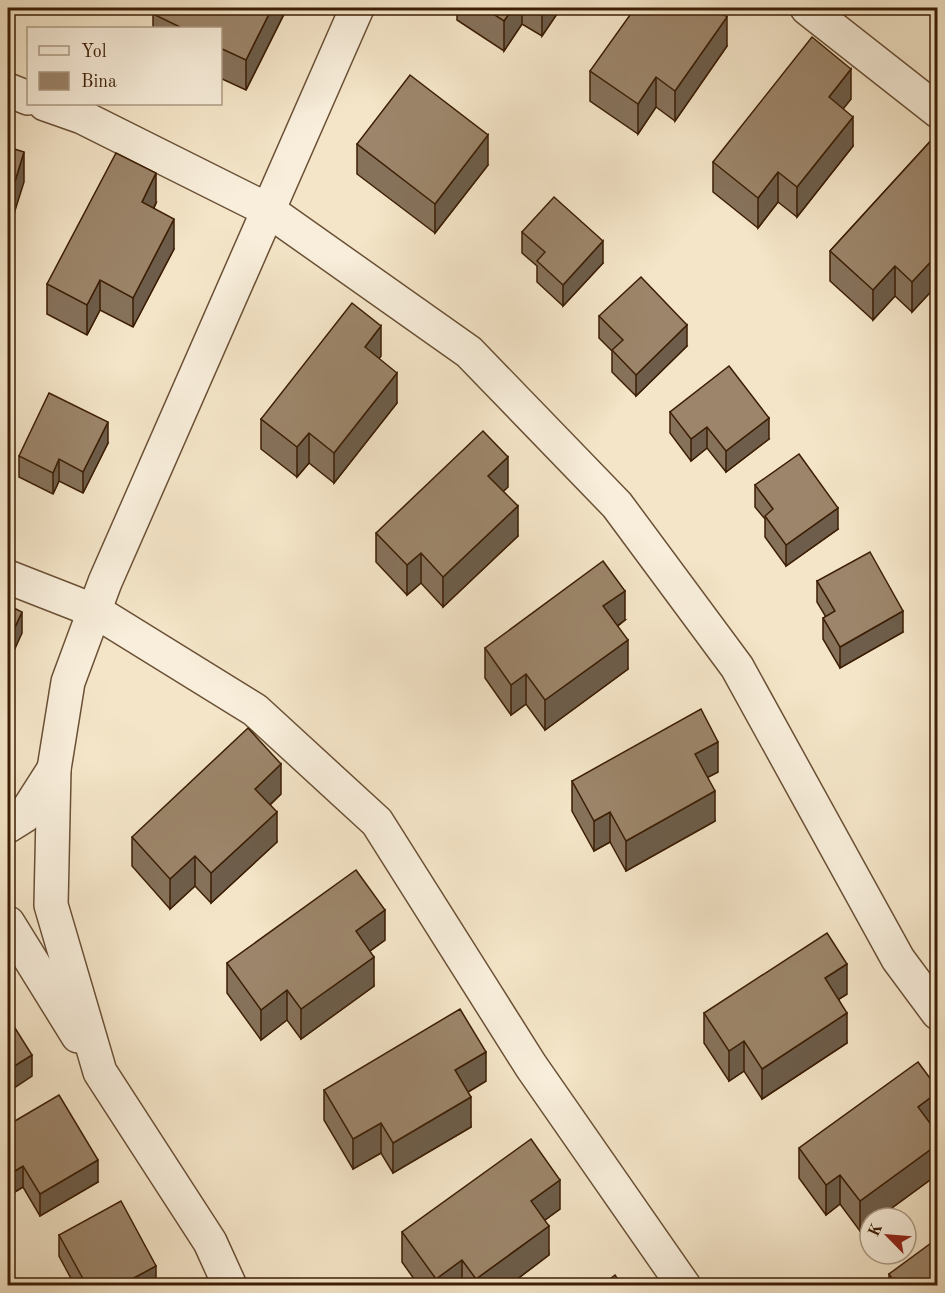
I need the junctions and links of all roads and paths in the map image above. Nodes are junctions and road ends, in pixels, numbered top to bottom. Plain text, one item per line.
1 (357, 8) edge
2 (807, 8) edge
3 (8, 90) edge
4 (27, 98) edge
5 (48, 105) edge
6 (938, 111) edge
7 (268, 210) junction
8 (8, 577) edge
9 (95, 611) junction
10 (54, 769) junction
11 (8, 825) edge
12 (8, 922) edge
13 (938, 1012) edge
14 (100, 1072) junction
15 (230, 1286) edge
16 (684, 1286) edge

1 - 7 street
2 - 6 street
3 - 4 street
5 - 7 street
7 - 9 street
7 - 13 street
8 - 9 street
9 - 10 street
9 - 16 street
10 - 11 street
10 - 14 street
12 - 14 street
14 - 15 street

